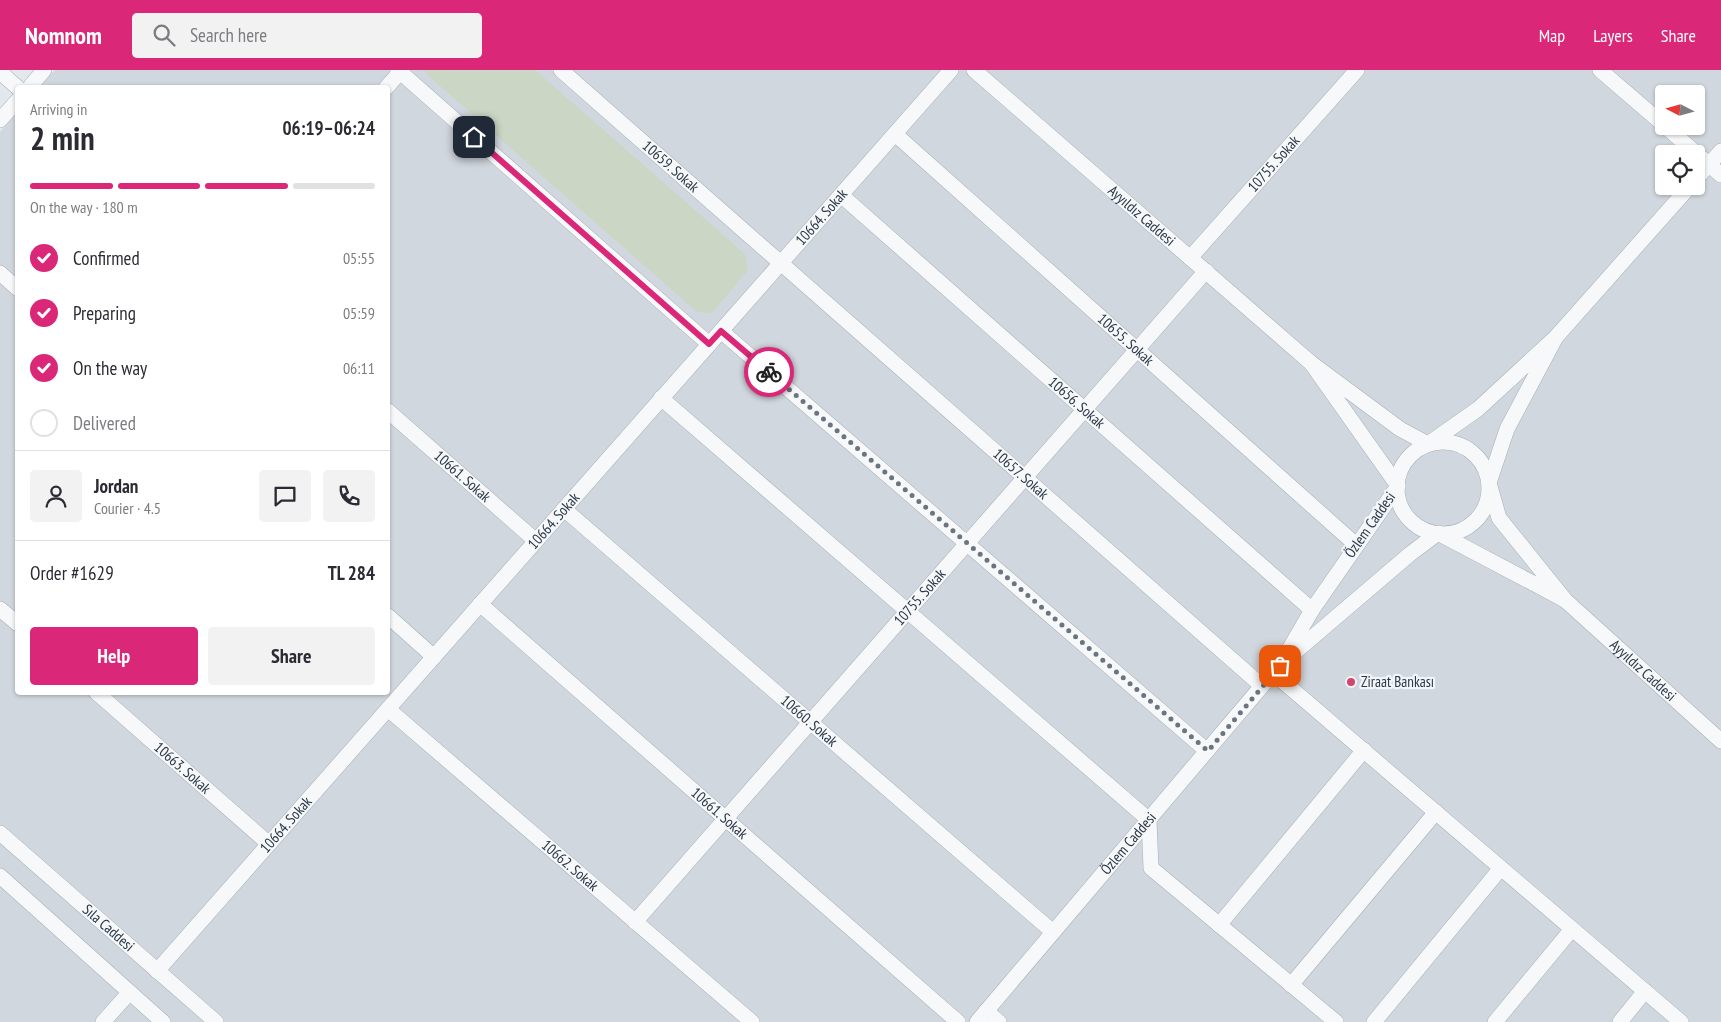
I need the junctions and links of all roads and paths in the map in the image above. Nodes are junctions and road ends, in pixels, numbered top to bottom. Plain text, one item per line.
1 (44, 70) edge
2 (561, 70) edge
3 (951, 70) edge
4 (974, 70) edge
5 (1357, 70) edge
6 (1600, 70) edge
7 (399, 71) edge
8 (0, 72) edge
9 (15, 85) edge
10 (32, 85) edge
11 (388, 85) edge
12 (15, 103) edge
13 (1655, 118) edge
14 (0, 120) edge
15 (895, 134) junction
16 (1674, 135) edge
17 (1721, 151) edge
18 (1709, 165) junction
19 (1705, 169) edge
20 (1721, 175) edge
21 (841, 195) junction
22 (1682, 195) edge
23 (1190, 258) junction
24 (780, 264) junction
25 (1206, 271) junction
26 (0, 274) edge
27 (15, 286) edge
28 (721, 331) junction
29 (1556, 336) junction
30 (709, 344) junction
31 (1137, 350) junction
32 (1311, 363) junction
33 (662, 398) junction
34 (1085, 409) junction
35 (390, 413) edge
36 (1428, 444) junction
37 (1024, 478) junction
38 (1489, 483) junction
39 (1398, 486) junction
40 (564, 509) junction
41 (1438, 533) junction
42 (536, 541) junction
43 (967, 543) junction
44 (1355, 544) junction
45 (1565, 600) junction
46 (480, 604) junction
47 (0, 608) edge
48 (1312, 610) junction
49 (908, 611) junction
50 (390, 618) edge
51 (15, 621) edge
52 (434, 657) junction
53 (1276, 669) junction
54 (1262, 686) junction
55 (99, 695) edge
56 (388, 709) junction
57 (810, 722) junction
58 (1721, 741) edge
59 (1364, 750) junction
60 (1208, 751) junction
61 (1436, 812) junction
62 (726, 819) junction
63 (1149, 820) junction
64 (0, 833) edge
65 (269, 844) junction
66 (1501, 868) junction
67 (0, 876) edge
68 (635, 922) junction
69 (1219, 925) junction
70 (1572, 929) junction
71 (1053, 932) junction
72 (157, 971) junction
73 (1291, 984) junction
74 (1645, 992) junction
75 (129, 993) junction
76 (982, 1016) edge
77 (103, 1022) edge
78 (163, 1022) edge
79 (216, 1022) edge
80 (752, 1022) edge
81 (958, 1022) edge
82 (999, 1022) edge
83 (1336, 1022) edge
84 (1374, 1022) edge
85 (1495, 1022) edge
86 (1620, 1022) edge
87 (1681, 1022) edge

1 - 10 street
2 - 24 street, 10659. Sokak
3 - 15 street, 10664. Sokak
4 - 23 street, Ayyıldız Caddesi
5 - 23 street, 10755. Sokak
6 - 13 street
7 - 11 street
7 - 30 street
8 - 9 street
12 - 14 street
15 - 21 street, 10664. Sokak
15 - 31 street, 10655. Sokak
16 - 18 street
17 - 18 street
18 - 19 street
18 - 20 street
21 - 24 street, 10664. Sokak
21 - 34 street, 10656. Sokak
22 - 29 street
23 - 25 street, Ayyıldız Caddesi
24 - 28 street, 10664. Sokak
24 - 37 street, 10657. Sokak
25 - 31 street, 10755. Sokak
25 - 32 street, Ayyıldız Caddesi
26 - 27 street
28 - 30 street, 10664. Sokak
28 - 43 street
29 - 36 street
29 - 38 street
30 - 33 street, 10664. Sokak
31 - 34 street, 10755. Sokak
31 - 44 street, 10655. Sokak
32 - 36 street, Ayyıldız Caddesi
32 - 39 street, Ayyıldız Caddesi
33 - 40 street, 10664. Sokak
33 - 49 street
34 - 37 street, 10755. Sokak
34 - 48 street, 10656. Sokak
35 - 42 street, 10661. Sokak
36 - 38 street
36 - 39 street
37 - 43 street, 10755. Sokak
37 - 54 street, 10657. Sokak
38 - 41 street
38 - 45 street, Ayyıldız Caddesi
39 - 41 street
39 - 44 street, Özlem Caddesi
40 - 42 street, 10664. Sokak
40 - 57 street, 10660. Sokak
41 - 45 street, Ayyıldız Caddesi
41 - 53 street, Özlem Caddesi
42 - 46 street, 10664. Sokak
43 - 49 street, 10755. Sokak
43 - 60 street
44 - 48 street, Özlem Caddesi
45 - 58 street, Ayyıldız Caddesi
46 - 52 street, 10664. Sokak
46 - 62 street, 10661. Sokak
47 - 51 street
48 - 53 street, Özlem Caddesi
49 - 57 street, 10755. Sokak
49 - 63 street
50 - 52 street
52 - 56 street, 10664. Sokak
53 - 54 street, Özlem Caddesi
53 - 59 street
54 - 60 street, Özlem Caddesi
55 - 65 street, 10663. Sokak
56 - 65 street, 10664. Sokak
56 - 68 street, 10662. Sokak
57 - 62 street, 10755. Sokak
57 - 71 street, 10660. Sokak
59 - 61 street
59 - 69 street
60 - 63 street, Özlem Caddesi
61 - 66 street
61 - 73 street
62 - 68 street, 10755. Sokak
62 - 81 street, 10661. Sokak
63 - 69 street
63 - 71 street, Özlem Caddesi
64 - 72 street, Sıla Caddesi
65 - 72 street, 10664. Sokak
66 - 70 street
66 - 84 street
67 - 75 street
68 - 80 street, 10662. Sokak
69 - 73 street
70 - 74 street
70 - 85 street
71 - 76 street, Özlem Caddesi
72 - 79 street, Sıla Caddesi
73 - 83 street
74 - 86 street
74 - 87 street
75 - 77 street
75 - 78 street
76 - 82 street

